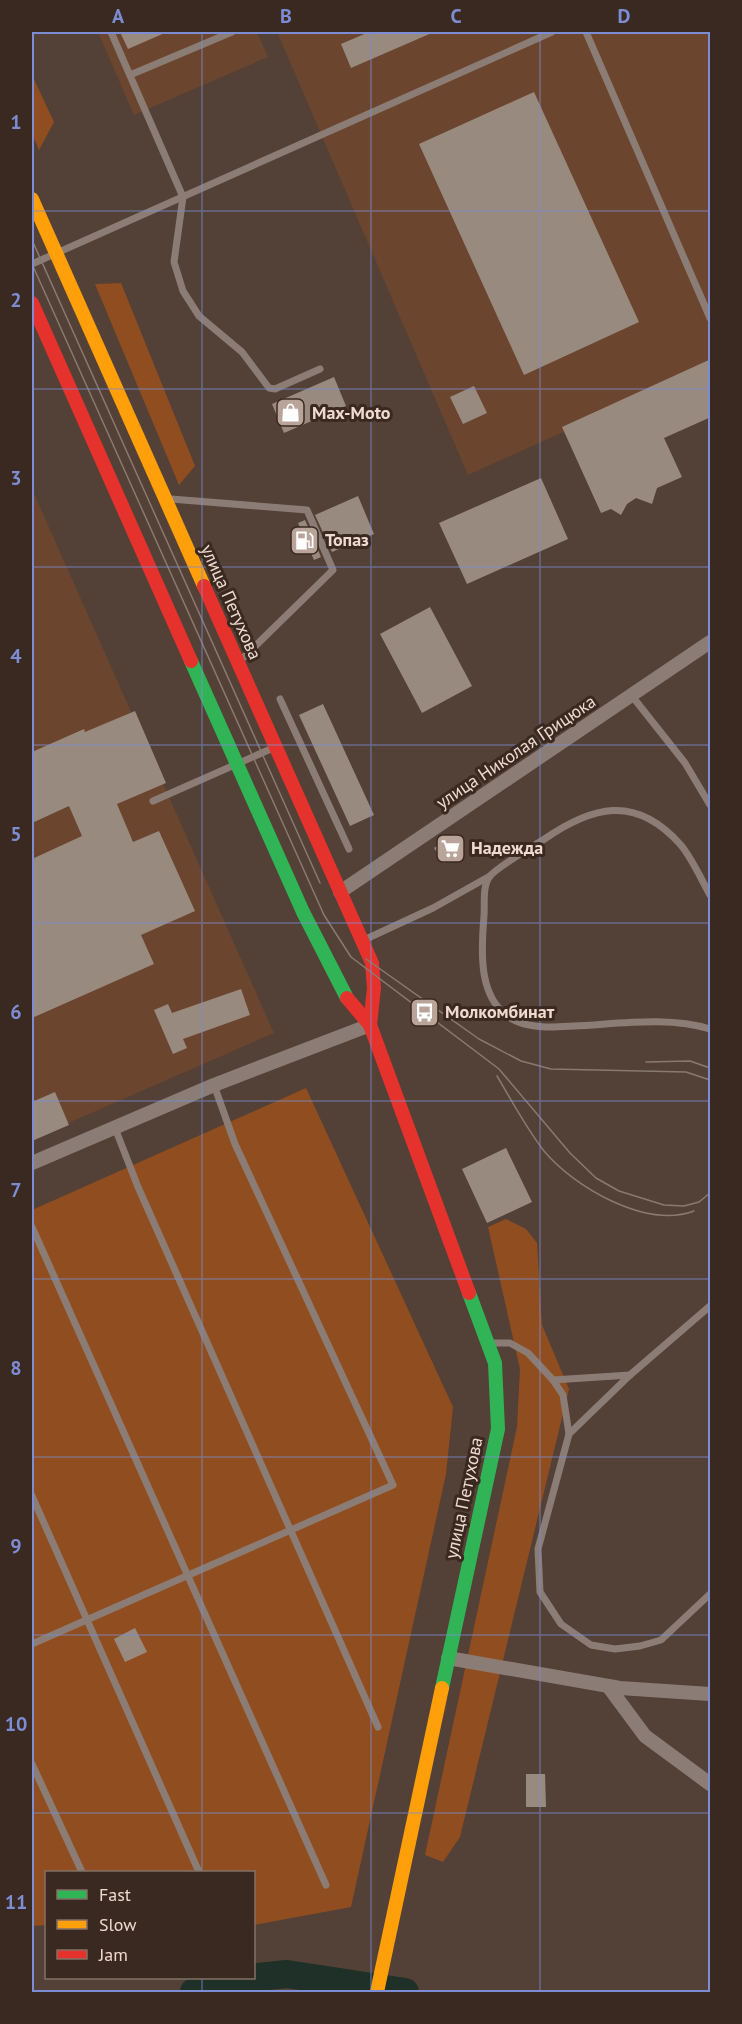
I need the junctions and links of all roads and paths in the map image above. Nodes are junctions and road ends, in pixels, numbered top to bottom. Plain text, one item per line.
1 (111, 32) edge
2 (232, 32) edge
3 (552, 32) edge
4 (586, 32) edge
5 (130, 75) junction
6 (183, 197) junction
7 (32, 199) edge
8 (56, 254) junction
9 (32, 264) edge
10 (32, 303) edge
11 (711, 318) edge
12 (320, 369) dead end
13 (165, 498) junction
14 (711, 642) edge
15 (238, 663) junction
16 (632, 696) junction
17 (280, 699) dead end
18 (275, 747) junction
19 (237, 764) junction
20 (319, 788) junction
21 (298, 798) junction
22 (153, 801) dead end
23 (711, 805) edge
24 (349, 849) dead end
25 (490, 876) junction
26 (340, 892) junction
27 (711, 895) edge
28 (362, 941) junction
29 (370, 1024) junction
30 (711, 1029) edge
31 (214, 1085) junction
32 (115, 1128) junction
33 (32, 1163) edge
34 (32, 1227) edge
35 (711, 1306) edge
36 (488, 1343) junction
37 (630, 1375) junction
38 (553, 1380) junction
39 (569, 1434) junction
40 (32, 1496) edge
41 (290, 1530) junction
42 (187, 1575) junction
43 (711, 1594) edge
44 (87, 1620) junction
45 (32, 1644) edge
46 (448, 1659) junction
47 (608, 1686) junction
48 (711, 1694) edge
49 (378, 1727) dead end
50 (32, 1764) edge
51 (711, 1784) edge
52 (82, 1871) edge
53 (199, 1871) edge
54 (326, 1885) dead end
55 (377, 1992) edge

1 - 5 lane
2 - 5 lane
3 - 6 lane
4 - 11 lane
5 - 6 lane
6 - 8 lane
6 - 12 lane
7 - 8 highway, улица Петухова
8 - 9 lane
8 - 13 highway, улица Петухова
10 - 19 highway, улица Петухова
13 - 15 highway, улица Петухова
13 - 15 lane
14 - 16 street, улица Николая Грицюка
15 - 18 highway, улица Петухова
16 - 23 lane
16 - 26 street, улица Николая Грицюка
17 - 20 lane
18 - 19 lane
18 - 21 highway, улица Петухова
19 - 22 lane
19 - 29 highway, улица Петухова
20 - 21 lane
20 - 24 lane
21 - 26 highway, улица Петухова
25 - 27 lane
25 - 28 lane
25 - 30 lane
26 - 28 highway, улица Петухова
28 - 29 highway, улица Петухова
29 - 31 street
29 - 36 highway, улица Петухова
31 - 32 street
31 - 41 lane
32 - 33 street
32 - 41 lane
34 - 42 lane
35 - 37 lane
36 - 38 lane
36 - 46 highway, улица Петухова
37 - 38 lane
37 - 39 lane
38 - 39 lane
39 - 43 lane
40 - 44 lane
41 - 42 lane
41 - 49 lane
42 - 44 lane
42 - 54 lane
44 - 45 lane
44 - 53 lane
46 - 47 street
46 - 55 highway, улица Петухова
47 - 48 street
47 - 51 street
50 - 52 lane

